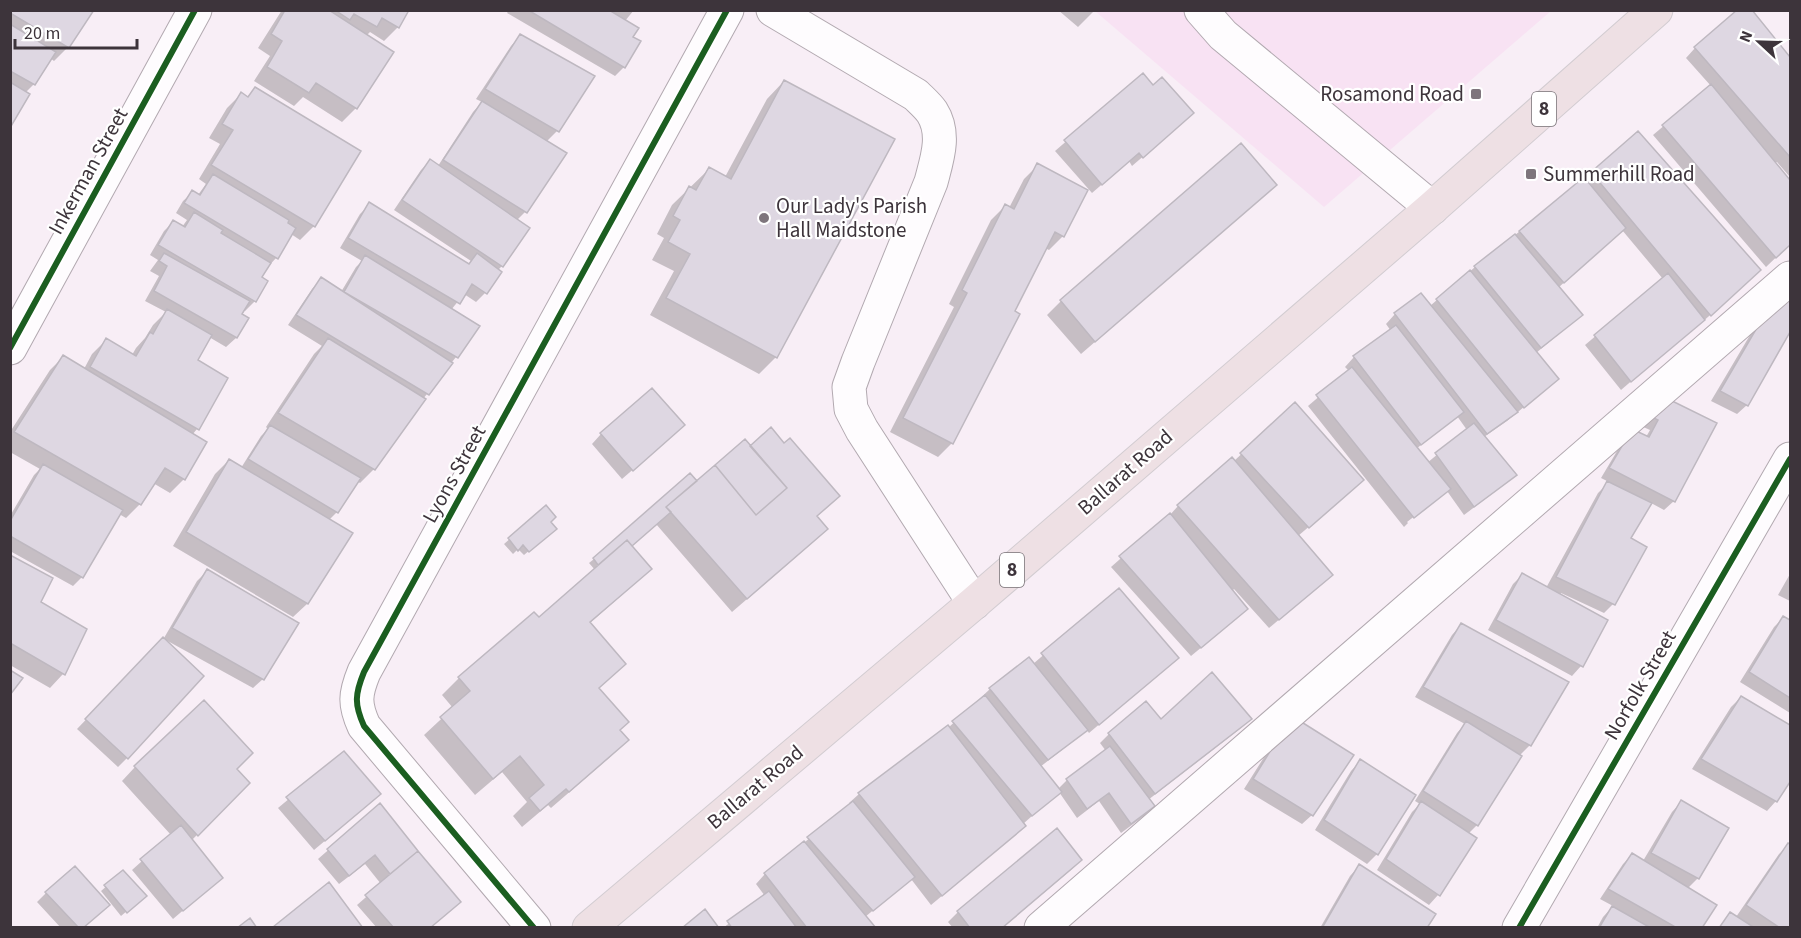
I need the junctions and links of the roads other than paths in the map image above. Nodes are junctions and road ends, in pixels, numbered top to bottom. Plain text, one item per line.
1 (195, 10) edge
2 (727, 10) edge
3 (773, 10) edge
4 (1201, 10) edge
5 (1656, 10) edge
6 (1431, 208) junction
7 (1791, 278) edge
8 (10, 348) edge
9 (1791, 459) edge
10 (974, 603) junction
11 (534, 927) edge
12 (589, 927) edge
13 (1041, 927) edge
14 (1518, 927) edge

1 - 8 street, Inkerman Street
2 - 11 street, Lyons Street
3 - 10 street
4 - 6 street
5 - 6 highway, Ballarat Road / 8
6 - 10 highway, Ballarat Road / 8
7 - 13 street
9 - 14 street, Norfolk Street
10 - 12 highway, Ballarat Road / 8

